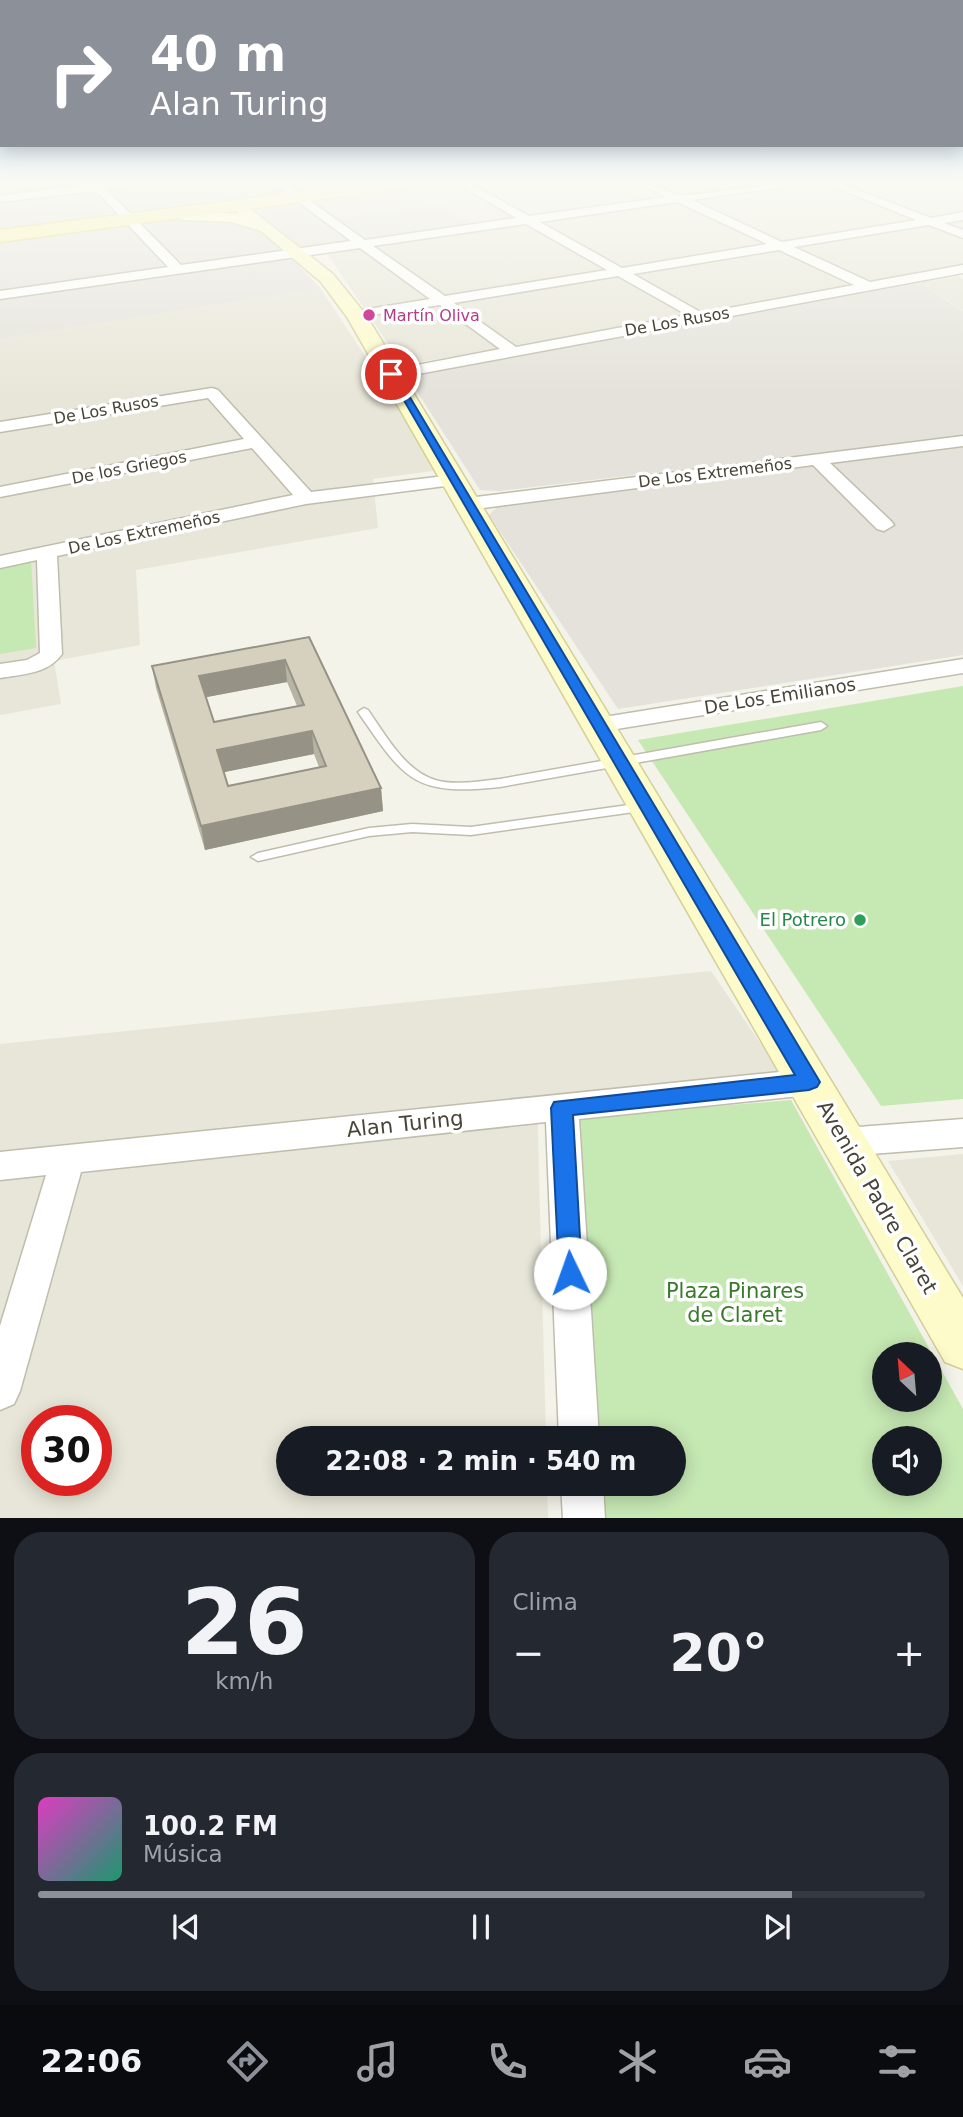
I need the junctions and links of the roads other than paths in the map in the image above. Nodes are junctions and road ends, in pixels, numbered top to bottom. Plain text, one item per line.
1 (163, 255) edge
2 (291, 255) edge
3 (298, 255) edge
4 (378, 255) edge
5 (590, 255) edge
6 (726, 255) edge
7 (800, 255) edge
8 (963, 269) edge
9 (179, 271) junction
10 (620, 272) junction
11 (867, 286) junction
12 (0, 296) edge
13 (442, 301) junction
14 (356, 315) junction
15 (700, 317) junction
16 (512, 351) junction
17 (391, 374) junction
18 (0, 427) edge
19 (963, 441) edge
20 (257, 442) junction
21 (816, 459) junction
22 (453, 480) junction
23 (0, 492) edge
24 (306, 498) junction
25 (468, 504) junction
26 (884, 525) dead end
27 (47, 552) junction
28 (0, 562) edge
29 (963, 666) edge
30 (0, 671) edge
31 (364, 712) dead end
32 (598, 725) junction
33 (821, 726) dead end
34 (620, 761) junction
35 (647, 807) junction
36 (258, 858) dead end
37 (809, 1082) junction
38 (562, 1108) junction
39 (963, 1133) edge
40 (845, 1142) junction
41 (68, 1158) junction
42 (0, 1166) edge
43 (963, 1345) edge
44 (0, 1391) edge
45 (578, 1426) edge
46 (583, 1496) edge
47 (584, 1518) edge

1 - 9 street
2 - 9 street
3 - 14 main road
4 - 13 street
5 - 10 street
6 - 10 street
7 - 11 street
8 - 11 street, De Los Rusos
9 - 12 street
10 - 13 street
10 - 15 street
11 - 15 street, De Los Rusos
13 - 14 street
13 - 16 street
14 - 17 main road
15 - 16 street, De Los Rusos
16 - 17 street, De Los Rusos
17 - 22 main road
18 - 20 street, De Los Rusos
19 - 21 street, De Los Extremeños
20 - 23 street, De los Griegos
20 - 24 street
21 - 25 street, De Los Extremeños
21 - 26 street
22 - 24 street, De Los Extremeños
22 - 25 main road
24 - 27 street, De Los Extremeños
25 - 32 main road, Avenida Padre Claret
27 - 28 street, De Los Extremeños
27 - 30 street
29 - 32 street, De Los Emilianos
31 - 34 lane
32 - 34 main road, Avenida Padre Claret
33 - 34 lane
34 - 35 main road, Avenida Padre Claret
35 - 36 lane
35 - 37 main road, Avenida Padre Claret
37 - 38 street, Alan Turing
37 - 40 main road, Avenida Padre Claret
38 - 41 street, Alan Turing
38 - 45 street
39 - 40 street
40 - 43 main road, Avenida Padre Claret
41 - 42 street, Alan Turing
41 - 44 street
46 - 47 street

